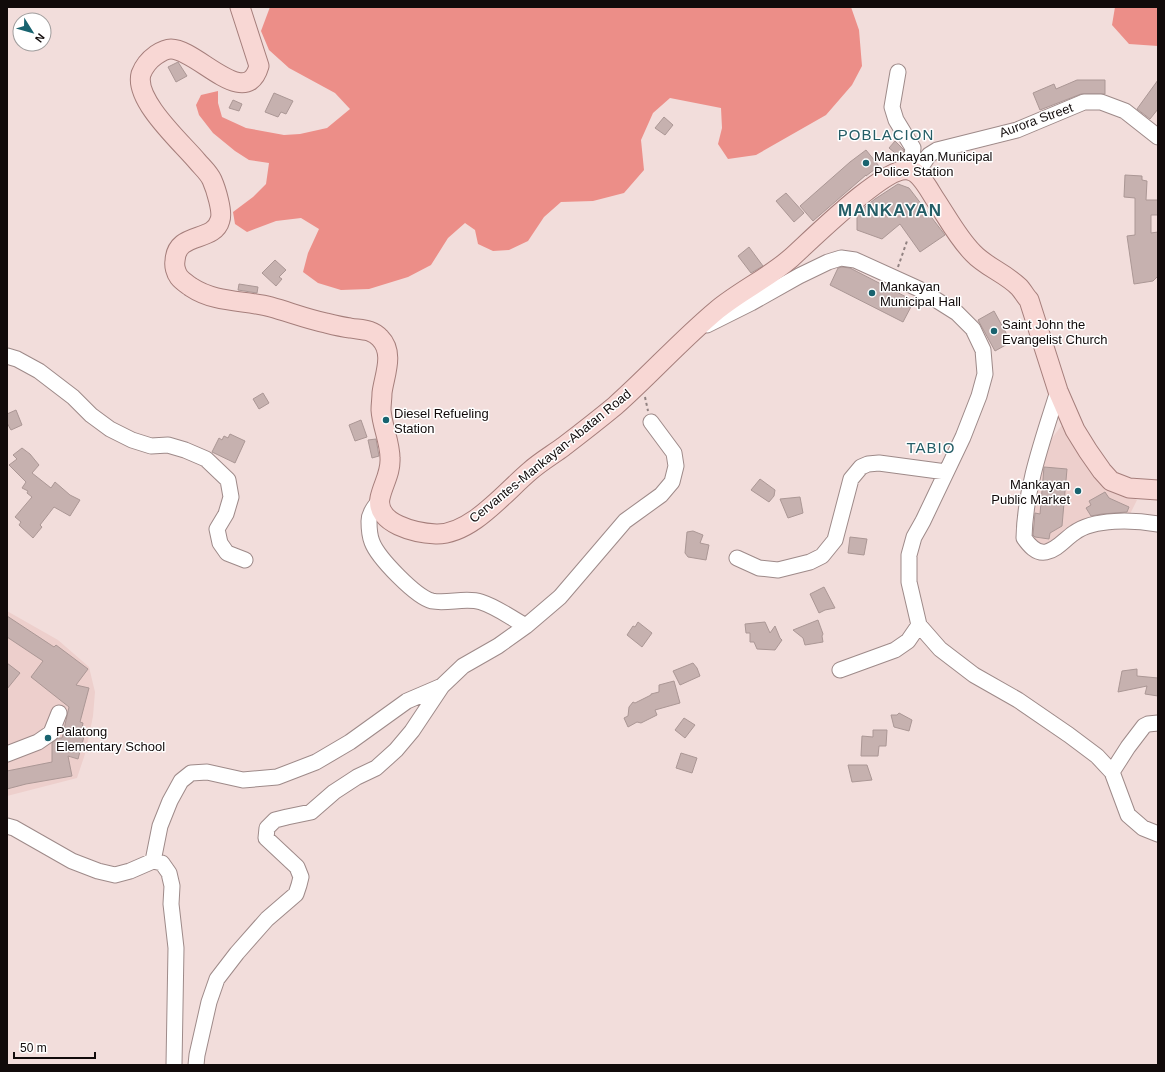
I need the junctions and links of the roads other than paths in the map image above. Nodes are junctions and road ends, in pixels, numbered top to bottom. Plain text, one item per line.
1 (240, 7) edge
2 (898, 72) dead end
3 (1158, 137) edge
4 (913, 172) junction
5 (692, 332) junction
6 (7, 356) edge
7 (1058, 391) junction
8 (651, 422) road end
9 (946, 472) junction
10 (1158, 490) edge
11 (380, 500) junction
12 (1158, 524) edge
13 (737, 558) dead end
14 (245, 560) dead end
15 (919, 625) junction
16 (526, 626) junction
17 (840, 670) dead end
18 (442, 686) junction
19 (59, 713) dead end
20 (1158, 723) edge
21 (7, 754) edge
22 (1112, 772) junction
23 (7, 826) edge
24 (1158, 834) edge
25 (153, 861) junction
26 (174, 1065) edge
27 (196, 1065) edge

1 - 11 main road
2 - 4 street
3 - 4 street, Aurora Street
4 - 5 main road, Cervantes-Mankayan-Abatan Road
4 - 7 main road
5 - 9 street
5 - 11 main road, Cervantes-Mankayan-Abatan Road
6 - 14 street
7 - 10 main road
7 - 12 street
8 - 16 street
9 - 13 street
9 - 15 street
11 - 16 street
15 - 17 street
15 - 22 street
16 - 18 street
18 - 25 street
18 - 27 street
19 - 21 street
20 - 22 street
22 - 24 street
23 - 25 street
25 - 26 street

